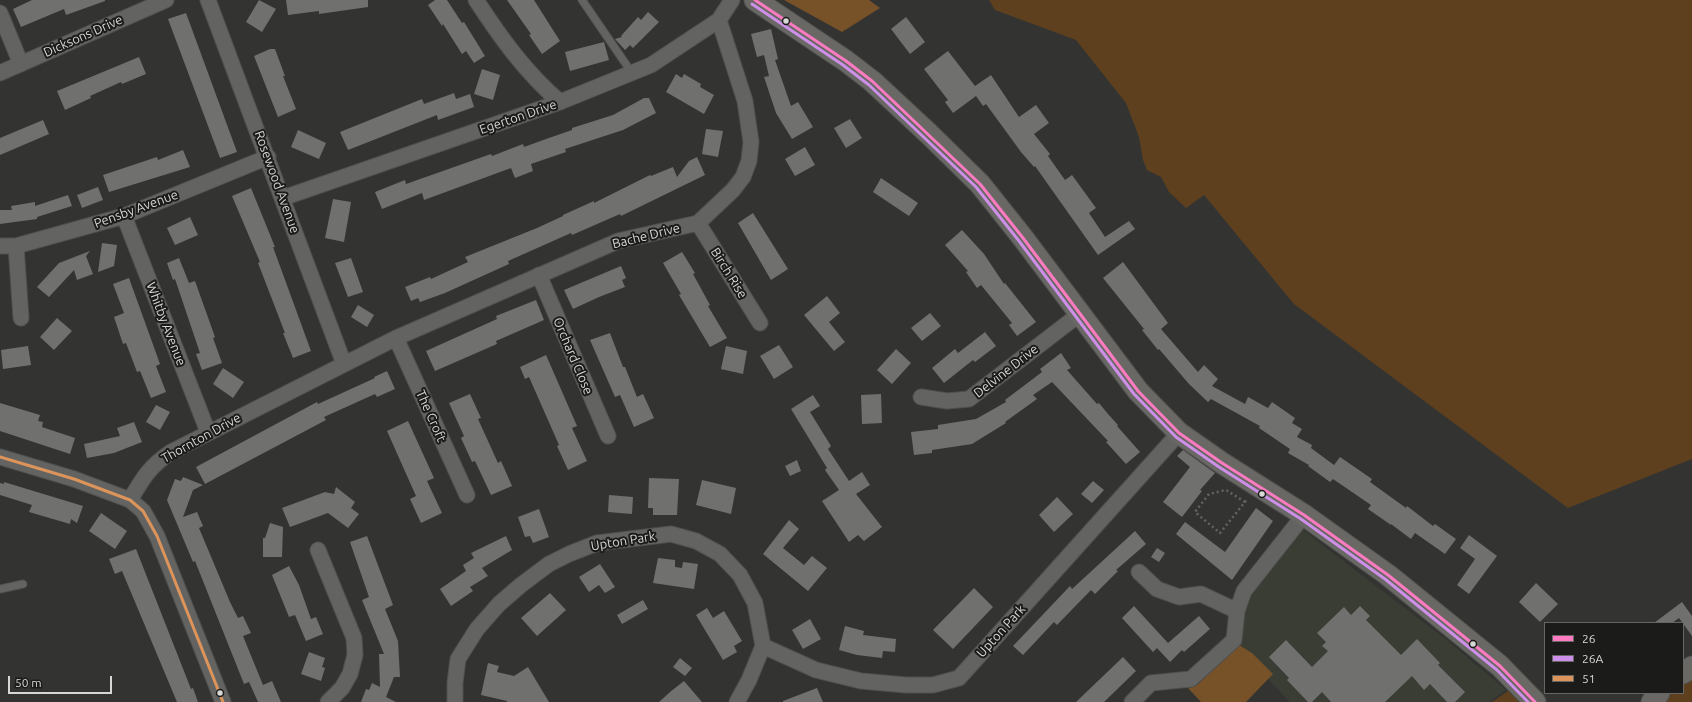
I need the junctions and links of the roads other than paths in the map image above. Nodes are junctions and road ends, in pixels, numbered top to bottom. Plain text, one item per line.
1 (208, 0) edge
2 (476, 0) edge
3 (582, 0) edge
4 (732, 0) edge
5 (755, 0) edge
6 (162, 1) edge
7 (0, 13) edge
8 (719, 20) junction
9 (21, 64) junction
10 (0, 73) edge
11 (632, 73) junction
12 (539, 84) junction
13 (560, 102) junction
14 (530, 113) junction
15 (268, 158) junction
16 (283, 198) junction
17 (124, 216) junction
18 (698, 223) junction
19 (0, 246) edge
20 (16, 246) junction
21 (539, 275) junction
22 (1081, 313) junction
23 (22, 318) dead end
24 (760, 323) dead end
25 (396, 338) junction
26 (344, 364) junction
27 (921, 397) dead end
28 (208, 432) junction
29 (1179, 433) junction
30 (608, 436) dead end
31 (0, 457) edge
32 (467, 495) dead end
33 (130, 500) junction
34 (1304, 515) junction
35 (318, 550) dead end
36 (1139, 572) dead end
37 (23, 584) dead end
38 (0, 588) edge
39 (1237, 611) junction
40 (764, 646) junction
41 (1658, 694) edge
42 (223, 702) edge
43 (328, 702) edge
44 (455, 702) edge
45 (737, 702) edge
46 (1132, 702) edge
47 (1535, 702) edge
48 (1652, 702) edge

1 - 15 street, Rosewood Avenue
2 - 12 street
3 - 11 lane
4 - 8 street, Egerton Drive
5 - 22 street
6 - 9 street, Dicksons Drive
7 - 9 street
8 - 11 street, Egerton Drive
8 - 18 street, Bache Drive
9 - 10 street, Dicksons Drive
11 - 13 street, Egerton Drive
12 - 13 street
12 - 14 street
13 - 14 street, Egerton Drive
14 - 16 street, Egerton Drive
15 - 16 street, Rosewood Avenue
15 - 17 street, Pensby Avenue
16 - 26 street, Rosewood Avenue
17 - 20 street, Pensby Avenue
17 - 28 street, Whitby Avenue
18 - 21 street, Bache Drive
18 - 24 street, Birch Rise
19 - 20 street, Pensby Avenue
20 - 23 street
21 - 25 street, Bache Drive
21 - 30 street, Orchard Close
22 - 27 street, Delvine Drive
22 - 29 street
25 - 26 street, Bache Drive
25 - 32 street, The Croft
26 - 28 street, Thornton Drive
28 - 33 street, Thornton Drive
29 - 34 street
29 - 40 street, Upton Park
31 - 33 street
33 - 42 street
34 - 39 street
34 - 47 street
35 - 43 street
36 - 39 street
37 - 38 lane
39 - 46 street
40 - 44 street, Upton Park
40 - 45 street
41 - 48 street

